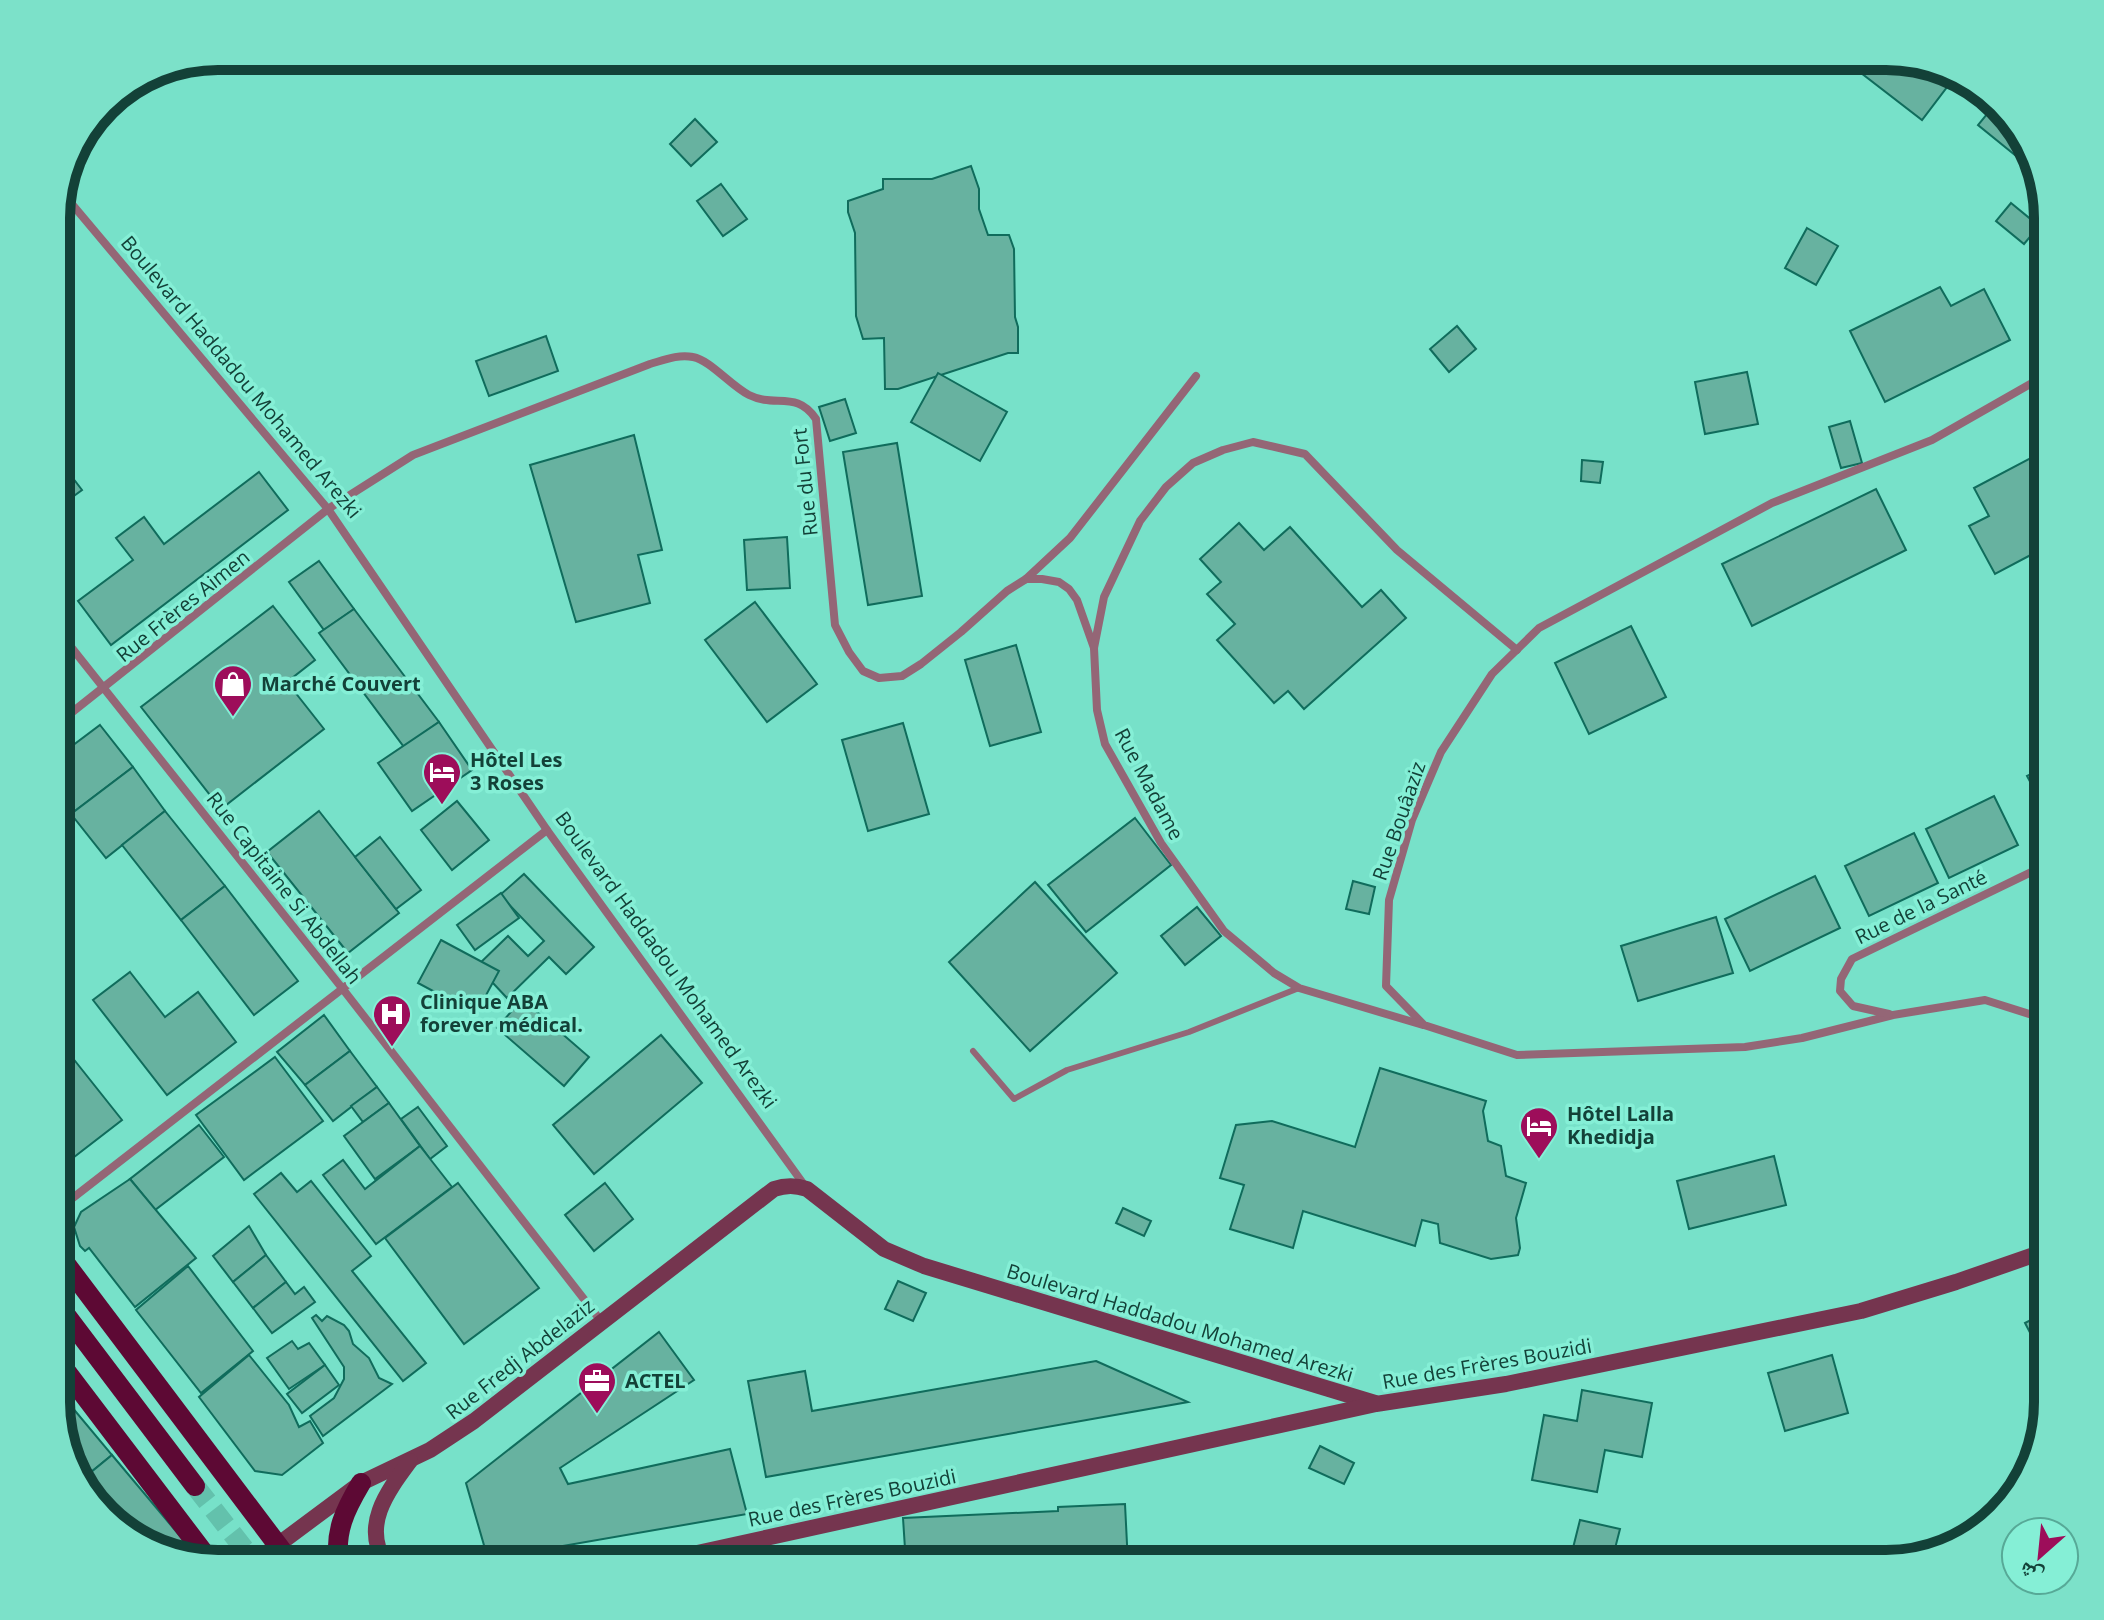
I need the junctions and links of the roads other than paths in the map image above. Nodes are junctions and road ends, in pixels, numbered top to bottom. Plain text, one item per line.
1 (71, 203) edge
2 (1196, 376) dead end
3 (2034, 382) edge
4 (328, 509) junction
5 (1026, 579) junction
6 (70, 645) edge
7 (1094, 648) junction
8 (1517, 650) junction
9 (106, 688) junction
10 (70, 715) edge
11 (547, 830) junction
12 (2034, 871) edge
13 (342, 988) junction
14 (1299, 988) junction
15 (1893, 1015) junction
16 (2034, 1016) edge
17 (1424, 1025) junction
18 (973, 1051) dead end
19 (807, 1189) junction
20 (70, 1200) edge
21 (2034, 1255) edge
22 (70, 1270) edge
23 (70, 1321) edge
24 (601, 1321) junction
25 (70, 1376) edge
26 (1376, 1404) junction
27 (411, 1459) junction
28 (361, 1483) junction
29 (195, 1486) tunnel mouth
30 (277, 1545) junction
31 (201, 1549) edge
32 (270, 1550) edge
33 (281, 1550) edge
34 (339, 1550) edge
35 (378, 1550) edge
36 (711, 1550) edge

1 - 4 street, Boulevard Haddadou Mohamed Arezki
2 - 5 street
3 - 8 street, Rue Bouâaziz
4 - 5 street, Rue du Fort
4 - 9 street, Rue Frères Aimen
4 - 11 street, Boulevard Haddadou Mohamed Arezki
5 - 7 street
6 - 9 street, Rue Capitaine Si Abdellah
7 - 8 street, Rue Madame
7 - 14 street, Rue Madame
8 - 17 street, Rue Bouâaziz
9 - 10 street, Rue Frères Aimen
9 - 13 street, Rue Capitaine Si Abdellah
11 - 13 street
11 - 19 street, Boulevard Haddadou Mohamed Arezki
12 - 15 street, Rue de la Santé
13 - 20 street
13 - 24 street, Rue Capitaine Si Abdellah
14 - 17 street, Rue Madame
14 - 18 lane
15 - 16 street, Rue Bouâaziz
15 - 17 street, Rue Bouâaziz
19 - 24 main road, Rue Fredj Abdelaziz
19 - 26 main road, Boulevard Haddadou Mohamed Arezki
21 - 26 main road, Rue des Frères Bouzidi
22 - 30 main road
23 - 29 main road
24 - 27 main road, Rue Fredj Abdelaziz
25 - 31 main road
26 - 36 main road, Rue des Frères Bouzidi
27 - 28 main road, Rue Fredj Abdelaziz
27 - 35 main road
28 - 30 main road, Rue Fredj Abdelaziz
28 - 34 main road
30 - 32 main road, Rue Fredj Abdelaziz
30 - 33 main road

